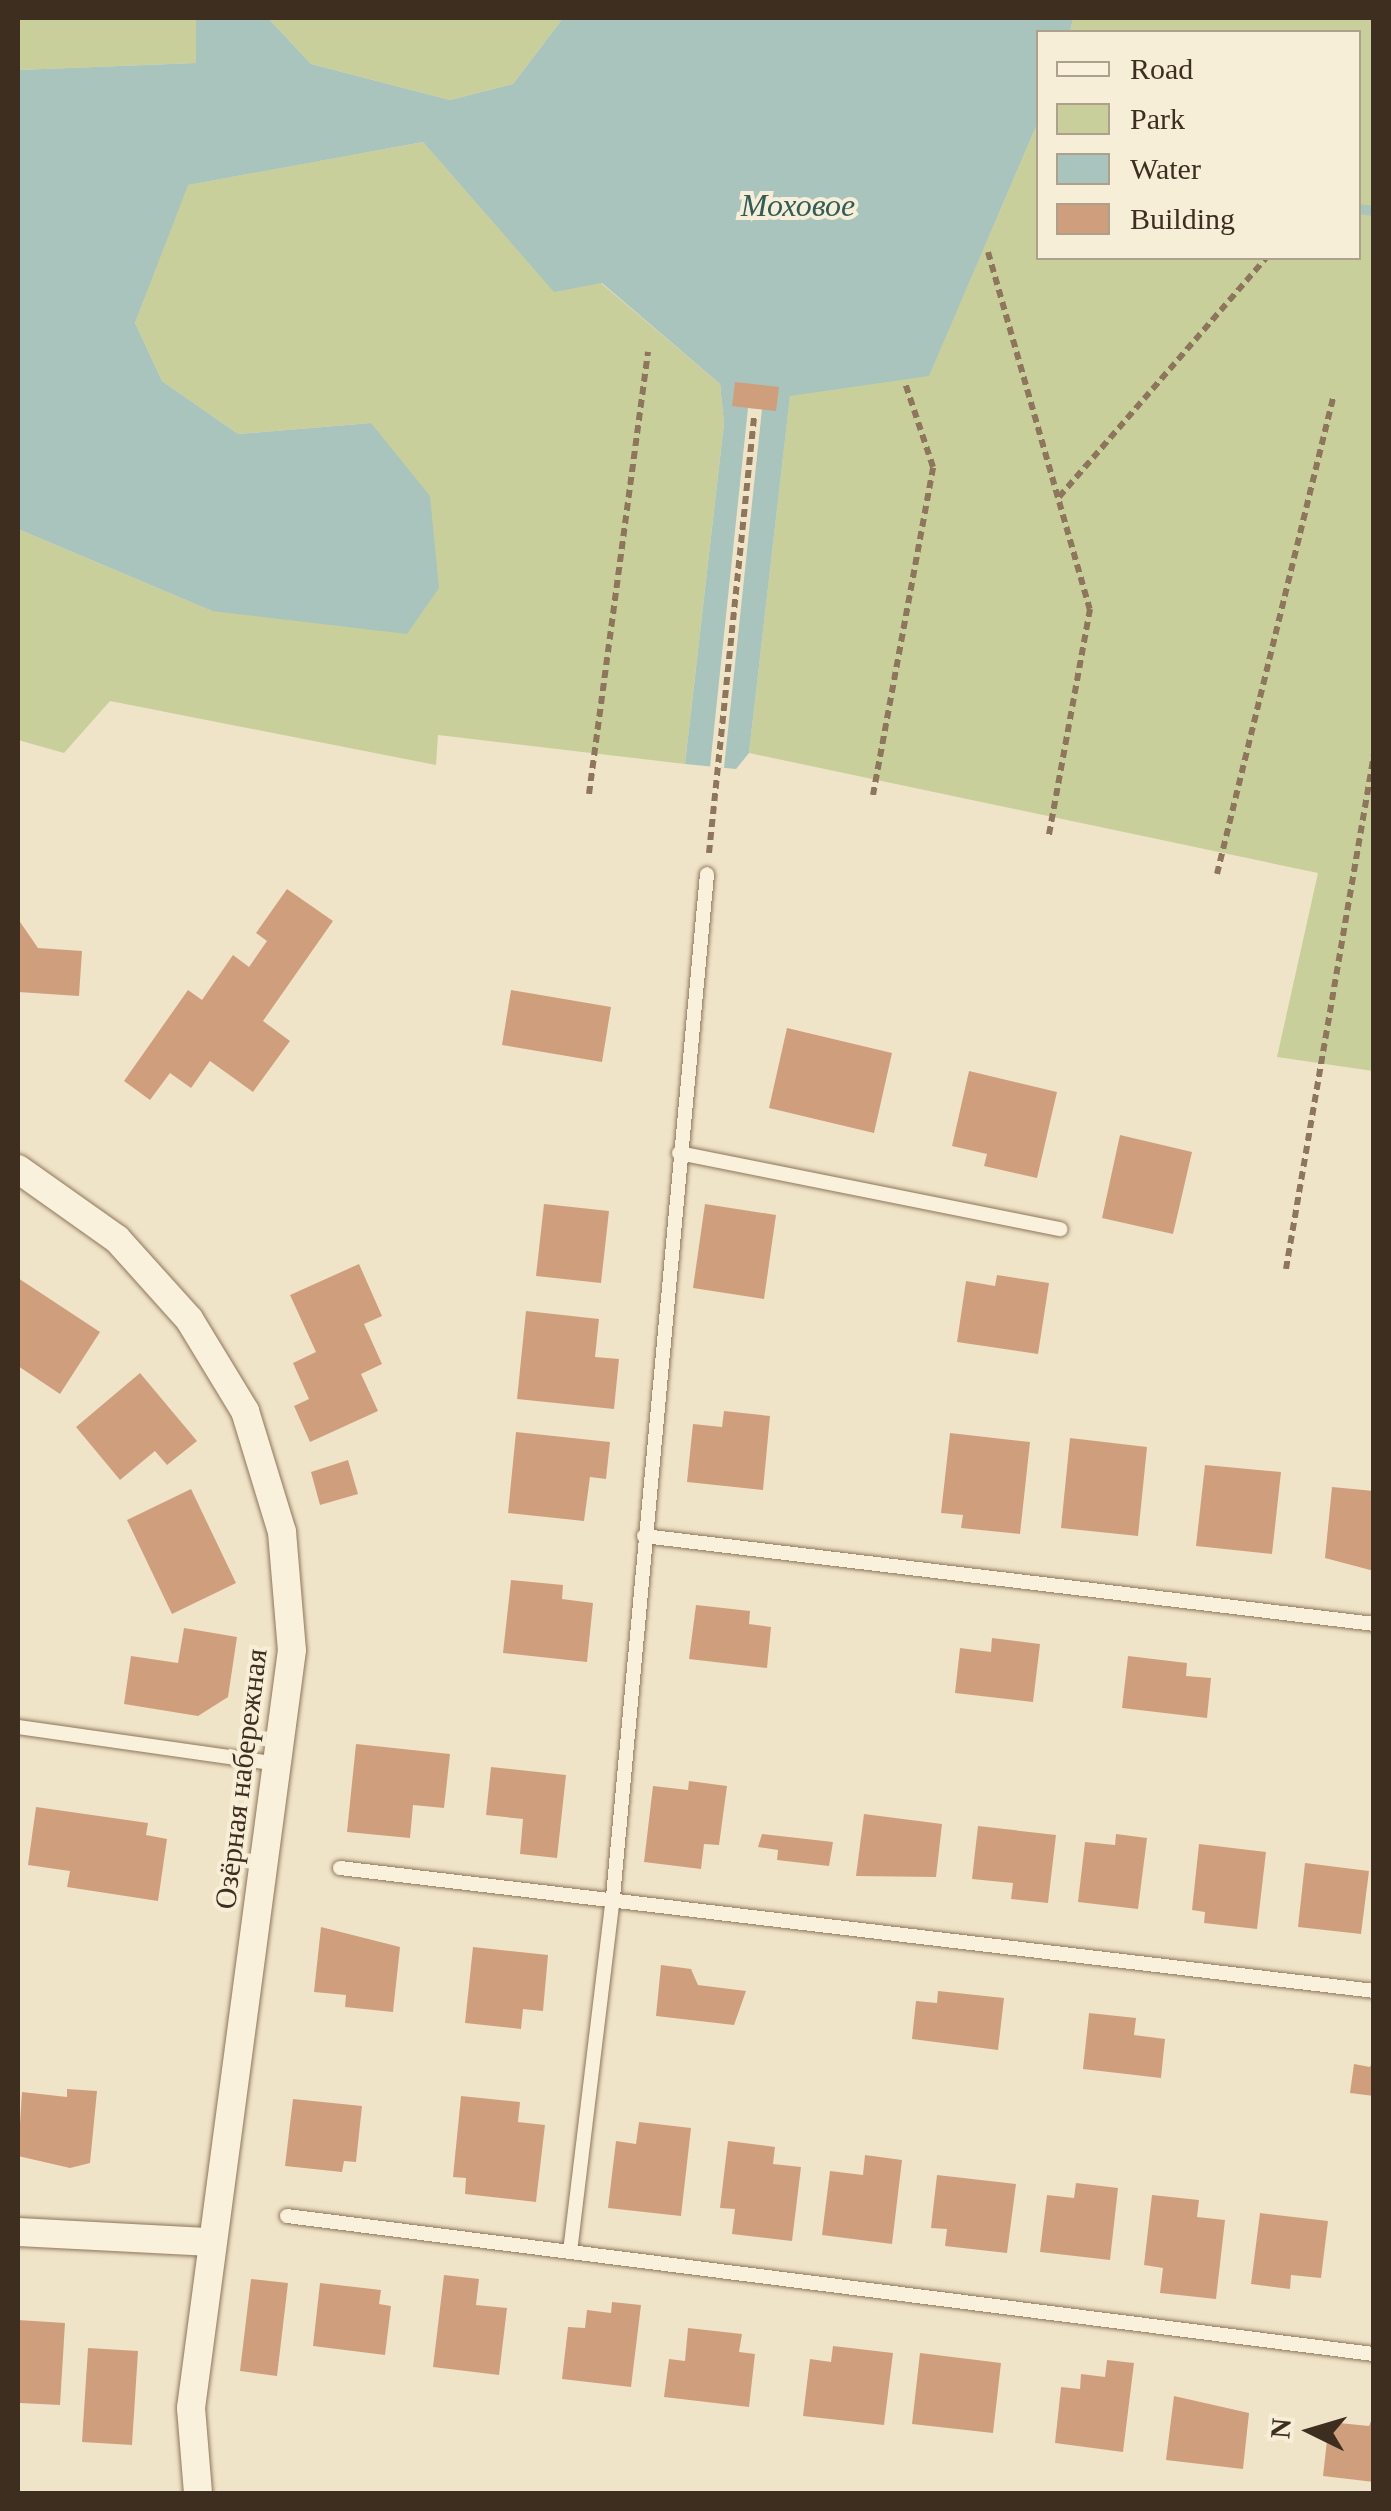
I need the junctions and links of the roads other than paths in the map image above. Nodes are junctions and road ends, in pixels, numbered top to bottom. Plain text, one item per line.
1 (707, 874) road end
2 (679, 1154) junction
3 (18, 1169) edge
4 (1062, 1228) dead end
5 (644, 1536) junction
6 (1374, 1624) edge
7 (18, 1727) edge
8 (278, 1764) junction
9 (340, 1868) dead end
10 (612, 1897) junction
11 (1374, 1992) edge
12 (287, 2216) dead end
13 (18, 2232) edge
14 (212, 2242) junction
15 (570, 2252) junction
16 (1374, 2354) edge
17 (198, 2494) edge

1 - 2 lane
2 - 4 lane
2 - 5 lane
3 - 8 street, Озёрная набережная
5 - 6 lane
5 - 10 lane
7 - 8 lane
8 - 14 street, Озёрная набережная
9 - 10 lane
10 - 11 lane
10 - 15 lane
12 - 15 lane
13 - 14 street
14 - 17 street, Озёрная набережная
15 - 16 lane

